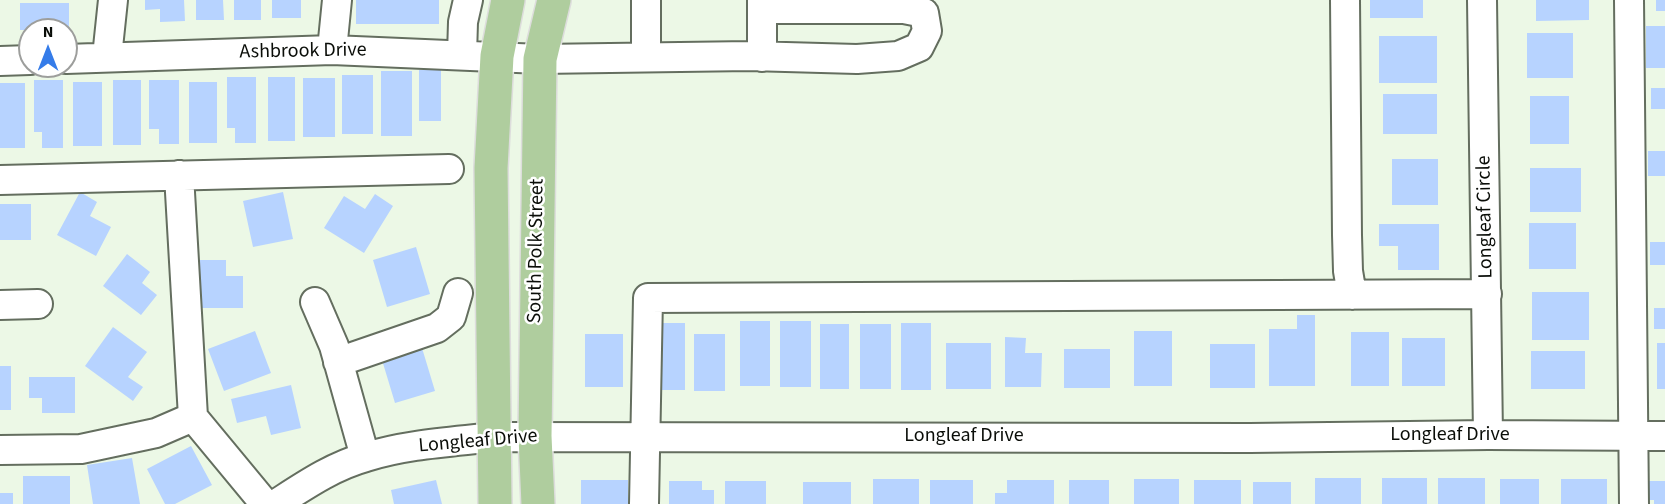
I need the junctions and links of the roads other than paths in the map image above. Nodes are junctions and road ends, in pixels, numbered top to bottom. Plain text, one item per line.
1 (113, 0) edge
2 (337, 0) edge
3 (468, 0) edge
4 (508, 0) edge
5 (554, 0) edge
6 (646, 0) edge
7 (1345, 0) edge
8 (1482, 0) edge
9 (1629, 0) edge
10 (762, 5) edge
11 (332, 50) junction
12 (462, 55) junction
13 (496, 56) junction
14 (107, 57) junction
15 (646, 57) junction
16 (762, 57) junction
17 (78, 58) edge
18 (540, 59) junction
19 (18, 60) edge
20 (0, 61) edge
21 (449, 169) dead end
22 (179, 175) junction
23 (0, 180) edge
24 (458, 293) dead end
25 (1487, 294) junction
26 (1352, 295) junction
27 (315, 302) dead end
28 (38, 304) dead end
29 (0, 305) edge
30 (339, 362) junction
31 (193, 417) junction
32 (1488, 435) junction
33 (535, 436) junction
34 (646, 436) junction
35 (1634, 436) junction
36 (1665, 436) edge
37 (495, 437) junction
38 (0, 450) edge
39 (365, 457) junction
40 (266, 504) edge
41 (276, 504) edge
42 (495, 504) edge
43 (538, 504) edge
44 (644, 504) edge
45 (1634, 504) edge

1 - 14 street
2 - 11 street
3 - 12 street
4 - 13 main road
5 - 18 main road, South Polk Street
6 - 15 street
7 - 26 street
8 - 25 street, Longleaf Circle
9 - 35 street
10 - 16 street
10 - 16 street, Ashbrook Drive
11 - 12 street, Ashbrook Drive
11 - 14 street, Ashbrook Drive
12 - 13 street, Ashbrook Drive
13 - 18 street, Ashbrook Drive
13 - 37 main road
14 - 17 street, Ashbrook Drive
15 - 16 street, Ashbrook Drive
15 - 18 street, Ashbrook Drive
18 - 33 main road, South Polk Street
19 - 20 street
21 - 22 street
22 - 23 street
22 - 31 street
24 - 30 street
25 - 26 street
25 - 32 street, Longleaf Circle
26 - 34 street
27 - 30 street
28 - 29 street
30 - 39 street
31 - 38 street
31 - 40 street
32 - 34 street, Longleaf Drive
32 - 35 street, Longleaf Drive
33 - 34 street, Longleaf Drive
33 - 37 street, Longleaf Drive
33 - 43 main road, South Polk Street
34 - 44 street
35 - 36 street, Longleaf Drive
35 - 45 street
37 - 39 street, Longleaf Drive
37 - 42 main road
39 - 41 street, Longleaf Drive

